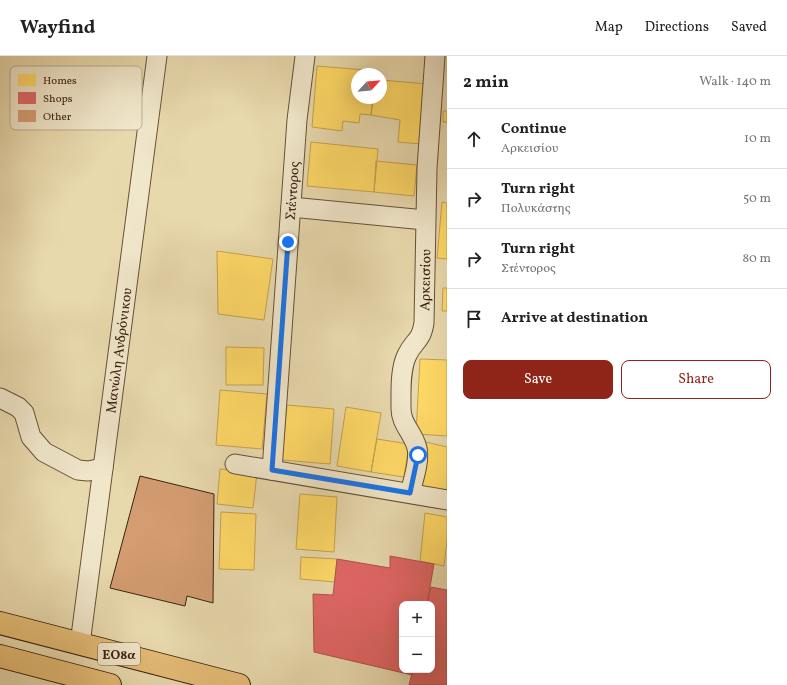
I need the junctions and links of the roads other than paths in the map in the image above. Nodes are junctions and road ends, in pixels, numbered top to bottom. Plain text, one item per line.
1 (157, 56) edge
2 (305, 56) edge
3 (435, 56) edge
4 (291, 207) junction
5 (426, 220) junction
6 (0, 398) edge
7 (235, 464) dead end
8 (103, 468) junction
9 (272, 470) junction
10 (410, 493) junction
11 (447, 500) edge
12 (0, 623) edge
13 (80, 644) junction
14 (0, 656) edge
15 (110, 685) edge
16 (239, 685) edge

1 - 8 street, Μανώλη Ανδρόνικου
2 - 4 street, Στέντορος
3 - 5 street, Αρκεισίου
4 - 5 street
4 - 9 street, Στέντορος
5 - 10 street, Αρκεισίου
6 - 8 street
7 - 9 street
8 - 13 street, Μανώλη Ανδρόνικου
9 - 10 street
10 - 11 street
12 - 13 highway, ΕΟ8α
13 - 16 highway, ΕΟ8α
14 - 15 highway, ΕΟ8α

